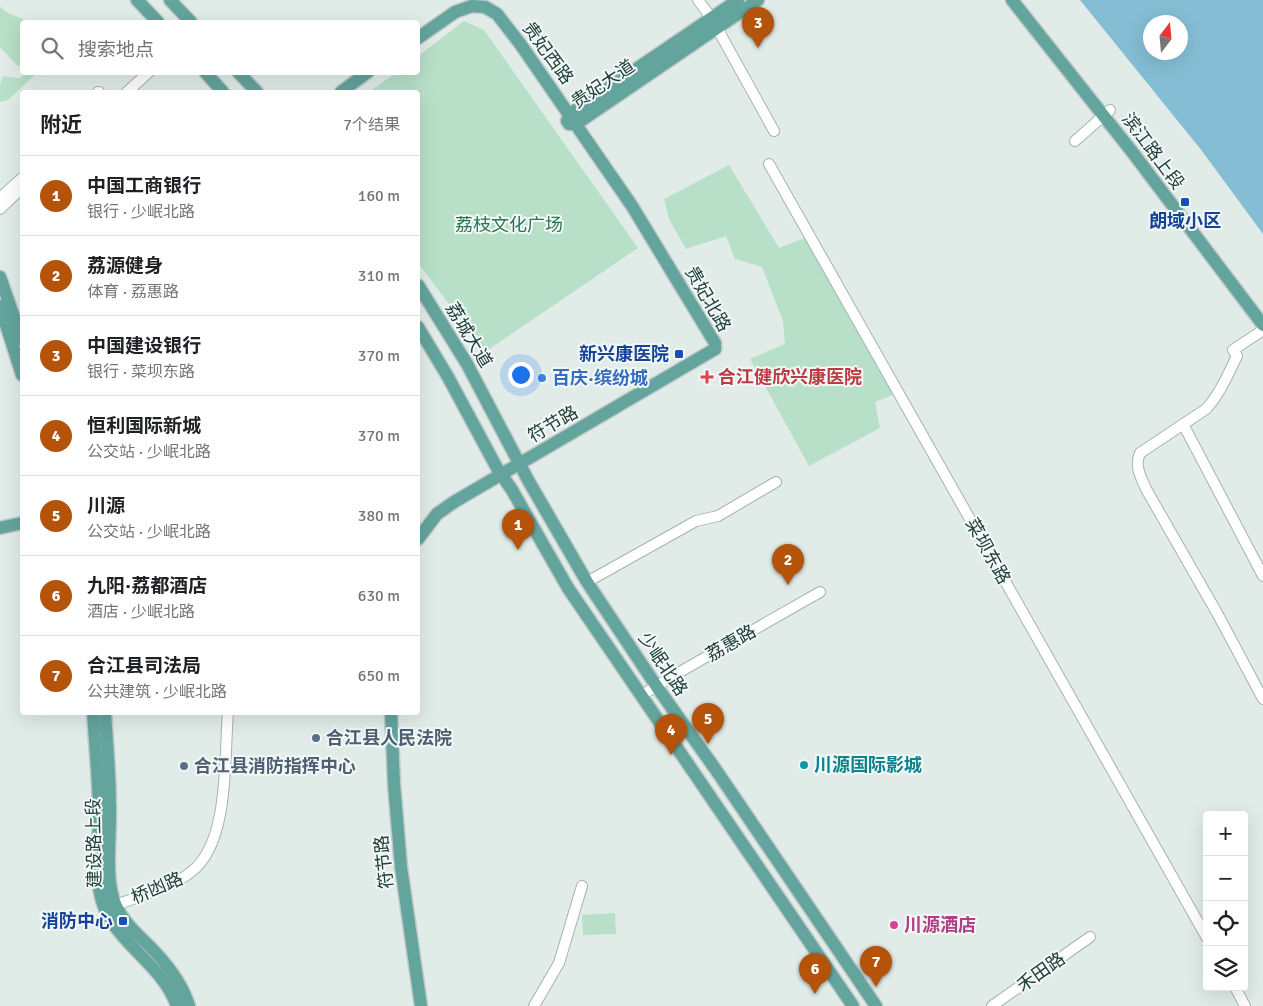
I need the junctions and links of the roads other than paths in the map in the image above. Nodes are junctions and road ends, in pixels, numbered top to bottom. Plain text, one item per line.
1 (137, 0) edge
2 (170, 0) edge
3 (698, 0) edge
4 (738, 0) edge
5 (758, 0) edge
6 (1012, 0) edge
7 (1021, 0) edge
8 (156, 20) edge
9 (189, 20) edge
10 (714, 24) junction
11 (420, 37) edge
12 (420, 45) edge
13 (146, 75) edge
14 (207, 75) edge
15 (241, 75) edge
16 (364, 75) edge
17 (376, 75) edge
18 (129, 90) edge
19 (221, 90) edge
20 (255, 90) edge
21 (344, 90) edge
22 (356, 90) edge
23 (1107, 113) junction
24 (571, 121) junction
25 (774, 131) dead end
26 (1075, 141) dead end
27 (769, 164) dead end
28 (20, 180) edge
29 (20, 190) edge
30 (0, 198) edge
31 (0, 209) edge
32 (0, 277) edge
33 (420, 288) edge
34 (0, 306) edge
35 (1263, 313) edge
36 (1263, 325) edge
37 (420, 330) edge
38 (1263, 330) edge
39 (20, 334) edge
40 (1263, 338) edge
41 (713, 346) joint
42 (1235, 353) junction
43 (20, 369) edge
44 (1183, 424) junction
45 (501, 428) junction
46 (480, 438) junction
47 (518, 461) junction
48 (499, 472) junction
49 (776, 482) dead end
50 (20, 523) edge
51 (420, 524) edge
52 (0, 528) edge
53 (420, 536) edge
54 (1263, 576) edge
55 (587, 582) junction
56 (820, 592) dead end
57 (656, 687) junction
58 (642, 696) junction
59 (1263, 699) edge
60 (93, 715) edge
61 (105, 715) edge
62 (228, 715) edge
63 (391, 715) edge
64 (582, 886) dead end
65 (110, 908) junction
66 (1203, 931) edge
67 (1090, 937) dead end
68 (1236, 991) edge
69 (176, 1006) edge
70 (190, 1006) edge
71 (421, 1006) edge
72 (534, 1006) edge
73 (853, 1006) edge
74 (876, 1006) edge
75 (992, 1006) edge
76 (1245, 1006) edge

1 - 8 main road
2 - 9 main road
3 - 10 street
4 - 10 main road, 贵妃大道
5 - 10 main road, 贵妃大道
6 - 23 main road, 滨江路上段
7 - 23 main road, 滨江路上段
10 - 24 main road, 贵妃大道
10 - 25 street
11 - 24 main road, 贵妃西路
12 - 24 main road, 贵妃西路
13 - 18 street
14 - 19 main road
15 - 20 main road
16 - 21 main road
17 - 22 main road
23 - 26 street
23 - 35 main road, 滨江路上段
23 - 36 main road, 滨江路上段
24 - 41 main road, 贵妃北路
27 - 66 street, 菜坝东路
28 - 30 street
29 - 31 street
32 - 39 main road
33 - 45 main road, 荔城大道
34 - 43 main road
37 - 46 main road
38 - 42 street
40 - 42 street
41 - 47 main road, 符节路
42 - 44 street
44 - 54 street
44 - 59 street
45 - 46 main road
45 - 47 main road, 荔城大道
46 - 48 main road
47 - 48 main road, 符节路
47 - 55 main road, 少岷北路
48 - 51 main road, 符节路
48 - 53 main road, 符节路
48 - 58 main road, 少岷北路
49 - 55 street
50 - 52 main road
55 - 57 main road, 少岷北路
56 - 57 street, 荔惠路
57 - 58 street, 荔惠路
57 - 74 main road, 少岷北路
58 - 73 main road, 少岷北路
60 - 65 main road, 建设路上段
61 - 65 main road, 建设路上段
62 - 65 street, 桥凼路
63 - 71 main road, 符节路
64 - 72 street
65 - 69 main road, 建设路上段
65 - 70 main road, 建设路上段
67 - 75 street, 禾田路
68 - 76 street

